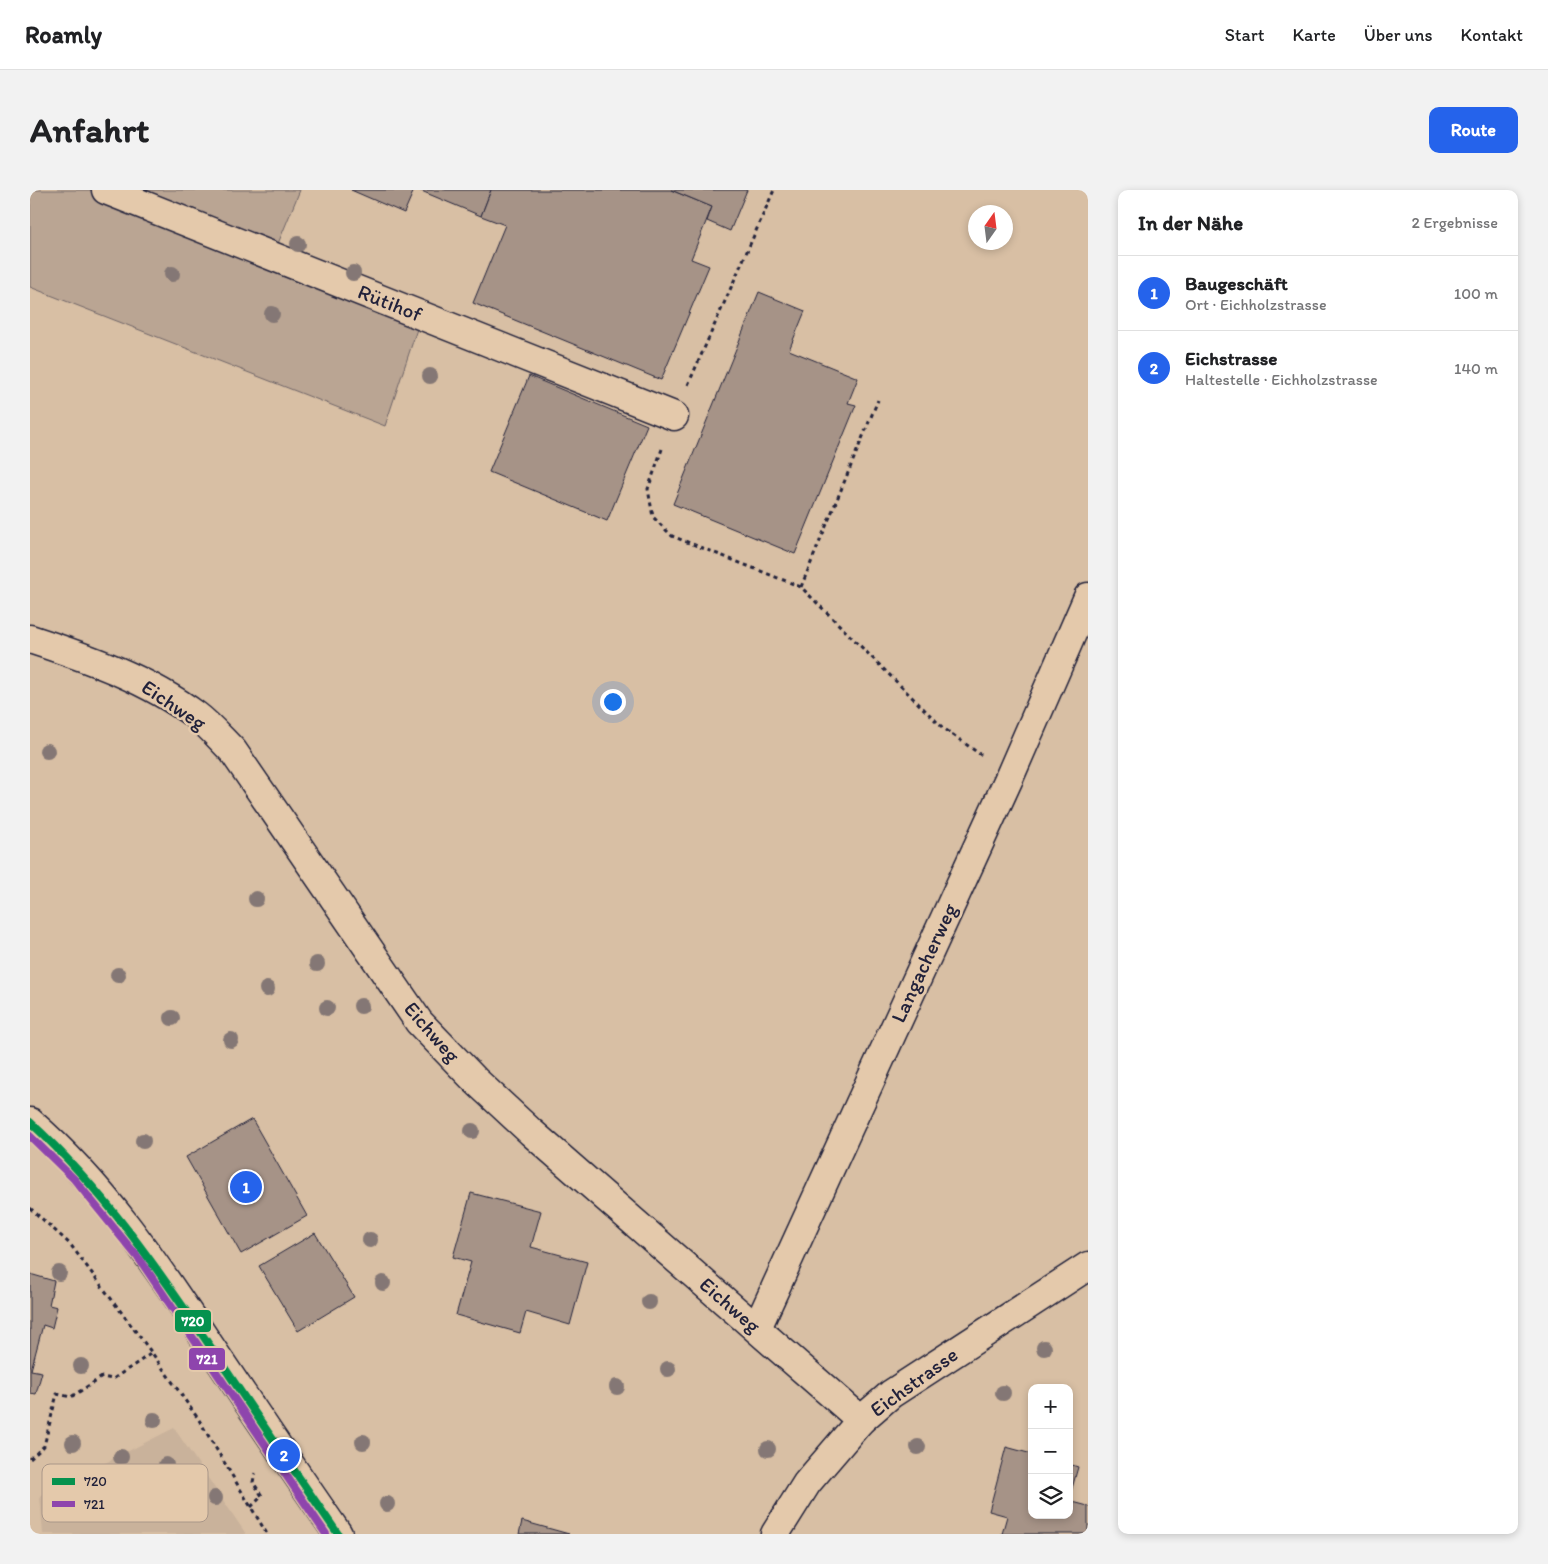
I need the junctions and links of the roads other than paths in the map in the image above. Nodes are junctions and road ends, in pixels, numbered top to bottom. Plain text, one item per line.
1 (106, 190) edge
2 (674, 416) road end
3 (1088, 597) edge
4 (30, 639) edge
5 (30, 1122) edge
6 (1088, 1266) edge
7 (756, 1328) junction
8 (861, 1420) junction
9 (338, 1534) edge
10 (775, 1534) edge

1 - 2 street, Rütihof
3 - 7 street, Langacherweg
4 - 7 street, Eichweg
5 - 9 street
6 - 8 street, Eichstrasse
7 - 8 street, Eichweg
8 - 10 street, Eichstrasse

